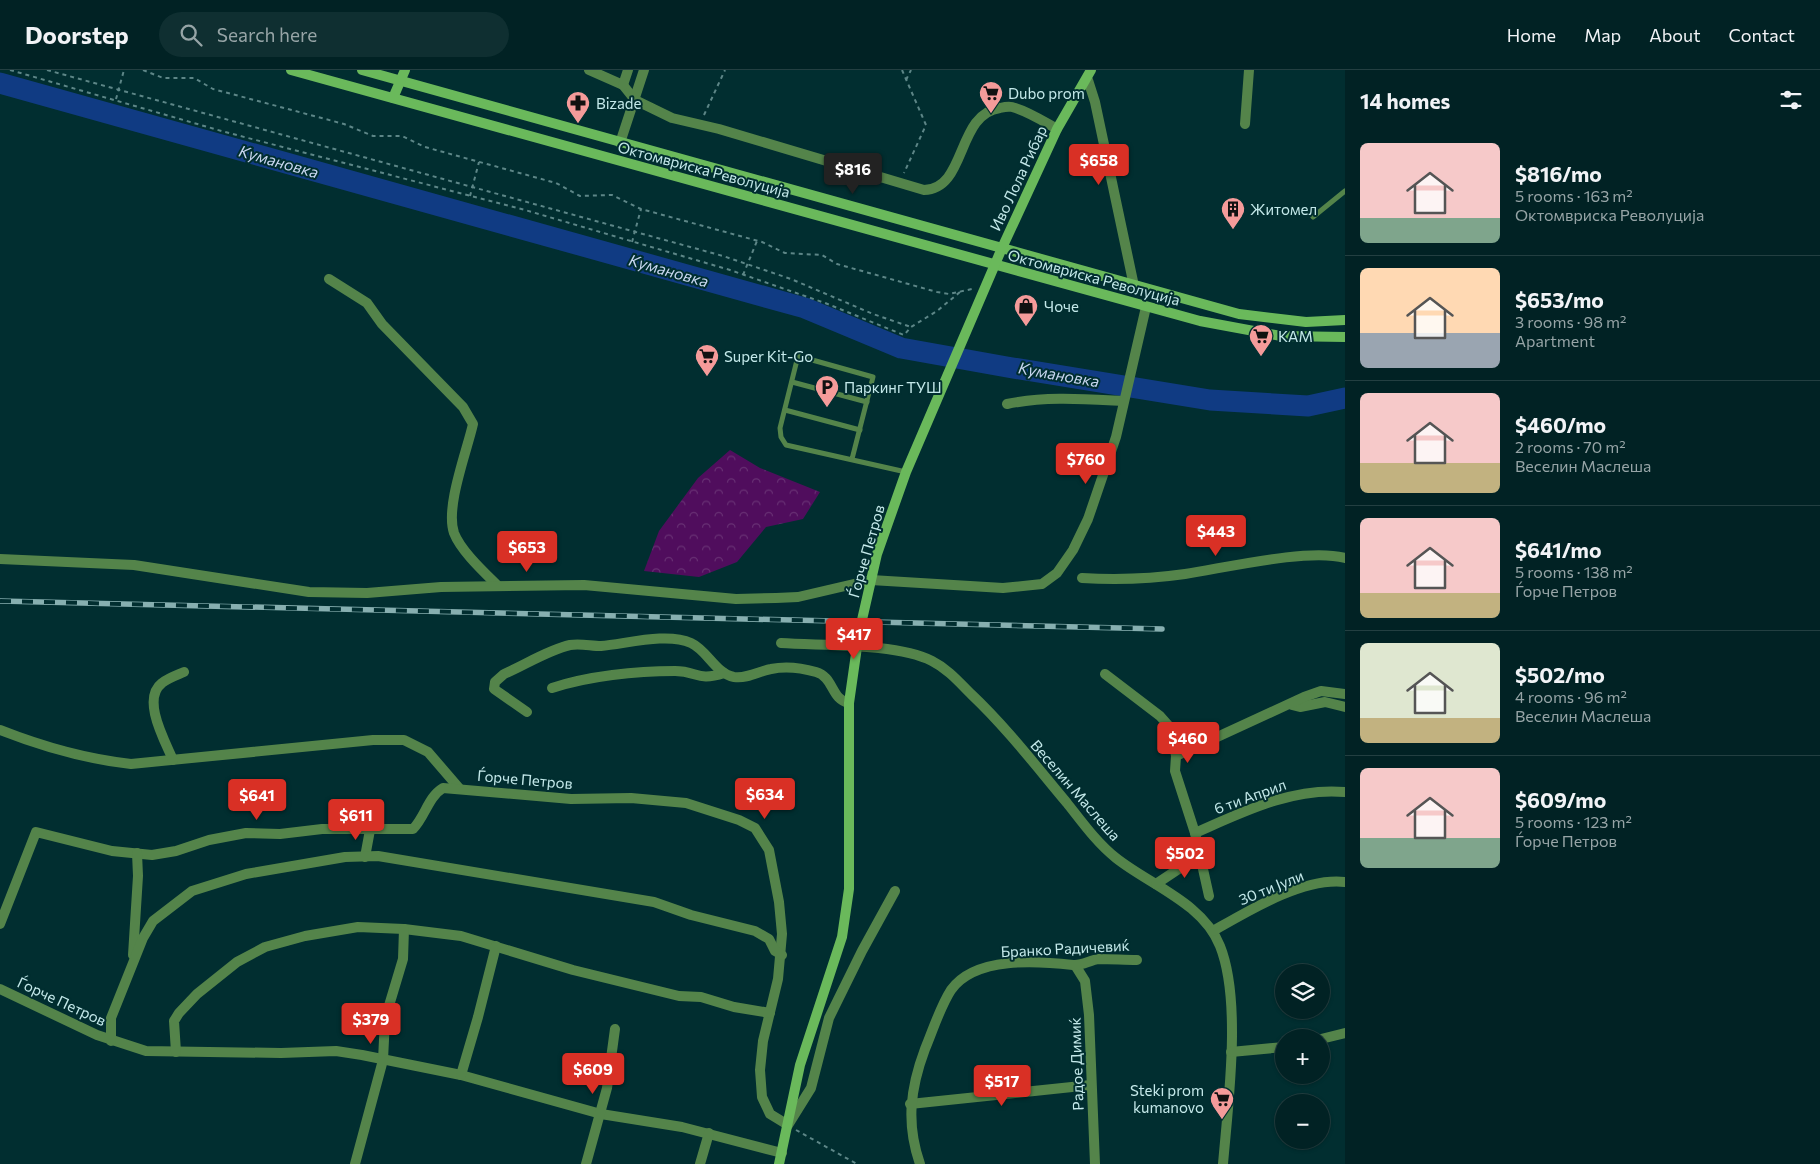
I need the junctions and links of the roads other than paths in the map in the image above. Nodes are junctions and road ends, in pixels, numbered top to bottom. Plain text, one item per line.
1 (291, 70) edge
2 (362, 70) edge
3 (405, 70) edge
4 (589, 70) edge
5 (628, 70) edge
6 (644, 70) edge
7 (1249, 70) edge
8 (1089, 75) edge
9 (400, 80) junction
10 (623, 85) junction
11 (393, 98) junction
12 (635, 100) junction
13 (1245, 124) dead end
14 (1057, 129) junction
15 (620, 143) junction
16 (1345, 192) edge
17 (1313, 217) dead end
18 (1002, 248) junction
19 (995, 265) junction
20 (328, 279) dead end
21 (1134, 286) junction
22 (1146, 307) junction
23 (1345, 320) edge
24 (1345, 337) edge
25 (792, 382) junction
26 (1123, 401) junction
27 (867, 402) junction
28 (1007, 404) dead end
29 (785, 410) junction
30 (860, 430) junction
31 (852, 459) junction
32 (906, 472) junction
33 (1345, 558) edge
34 (0, 559) edge
35 (1082, 578) dead end
36 (871, 580) junction
37 (498, 586) junction
38 (781, 644) dead end
39 (184, 672) dead end
40 (724, 673) junction
41 (1105, 674) dead end
42 (552, 688) dead end
43 (1345, 694) edge
44 (850, 703) junction
45 (1292, 705) junction
46 (1345, 706) edge
47 (527, 712) dead end
48 (0, 730) edge
49 (1176, 756) junction
50 (173, 760) junction
51 (460, 788) junction
52 (1345, 792) edge
53 (370, 830) junction
54 (1196, 834) junction
55 (137, 853) junction
56 (1201, 854) junction
57 (365, 857) junction
58 (1345, 882) edge
59 (1156, 884) junction
60 (895, 891) dead end
61 (1209, 896) dead end
62 (0, 924) edge
63 (404, 929) junction
64 (1212, 931) junction
65 (496, 946) junction
66 (782, 955) junction
67 (1137, 960) dead end
68 (133, 964) junction
69 (1075, 965) junction
70 (0, 989) edge
71 (770, 1013) junction
72 (615, 1029) dead end
73 (1345, 1033) edge
74 (1330, 1037) edge
75 (111, 1041) junction
76 (1275, 1048) edge
77 (176, 1052) junction
78 (1231, 1052) junction
79 (382, 1060) junction
80 (460, 1075) junction
81 (1091, 1085) junction
82 (910, 1104) junction
83 (601, 1114) junction
84 (788, 1125) junction
85 (708, 1133) junction
86 (782, 1153) junction
87 (355, 1164) edge
88 (586, 1164) edge
89 (700, 1164) edge
90 (779, 1164) edge
91 (920, 1164) edge
92 (1095, 1164) edge
93 (1223, 1164) edge

1 - 11 street, Октомвриска Револуција
2 - 9 street, Октомвриска Револуција
3 - 9 street
4 - 10 street
5 - 10 street
6 - 12 street, Октомвриска Револуција
7 - 13 street
8 - 14 street, Иво Лола Рибар
8 - 21 street
9 - 11 street
9 - 15 street, Октомвриска Револуција
10 - 12 street
11 - 19 street, Октомвриска Револуција
12 - 14 street
12 - 15 street, Октомвриска Револуција
14 - 18 street, Иво Лола Рибар
15 - 18 street, Октомвриска Револуција
16 - 17 lane
18 - 19 street, Иво Лола Рибар
18 - 21 street, Октомвриска Револуција
19 - 22 street, Октомвриска Револуција
19 - 32 street, Ѓорче Петров
20 - 37 street
21 - 23 street, Октомвриска Револуција
22 - 24 street, Октомвриска Револуција
22 - 26 street
25 - 27 lane
25 - 27 lane
25 - 29 lane
26 - 28 street
26 - 36 street
27 - 30 lane
29 - 30 lane
29 - 31 lane
30 - 31 lane
31 - 32 lane
32 - 36 street, Ѓорче Петров
33 - 35 street
34 - 37 street
36 - 37 street
36 - 44 street, Ѓорче Петров
38 - 59 street, Веселин Маслеша
39 - 50 street
40 - 42 street
40 - 44 street
40 - 47 street
41 - 49 street
43 - 45 street
44 - 84 street, Ѓорче Петров
45 - 46 street
45 - 49 street
48 - 50 street, Ѓорче Петров
49 - 54 street
50 - 51 street, Ѓорче Петров
51 - 53 street
51 - 66 street, Ѓорче Петров
52 - 54 street, 6 ти Април
53 - 55 street
53 - 57 street
54 - 56 street
55 - 62 street
55 - 68 street
56 - 59 street
56 - 61 street
57 - 66 street, Ѓорче Петров
57 - 68 street, Ѓорче Петров
58 - 64 street, 30 ти Јули
59 - 64 street, Веселин Маслеша
60 - 84 street
63 - 65 street
63 - 77 street
63 - 79 street
64 - 78 street, Веселин Маслеша
65 - 71 street
65 - 80 street
66 - 71 street, Ѓорче Петров
67 - 69 street, Бранко Радичевиќ
68 - 75 street, Ѓорче Петров
69 - 81 street, Радое Димиќ
69 - 82 street, Бранко Радичевиќ
70 - 75 street, Ѓорче Петров
71 - 84 street, Ѓорче Петров
72 - 83 street
73 - 74 street
75 - 77 street, Ѓорче Петров
76 - 78 street
77 - 79 street, Ѓорче Петров
78 - 93 street, Веселин Маслеша
79 - 80 street, Ѓорче Петров
79 - 87 street
80 - 83 street, Ѓорче Петров
81 - 82 street
81 - 92 street, Радое Димиќ
82 - 91 street
83 - 85 street, Ѓорче Петров
83 - 88 street
84 - 86 street, Ѓорче Петров
85 - 86 street, Ѓорче Петров
85 - 89 street
86 - 90 street, Ѓорче Петров

